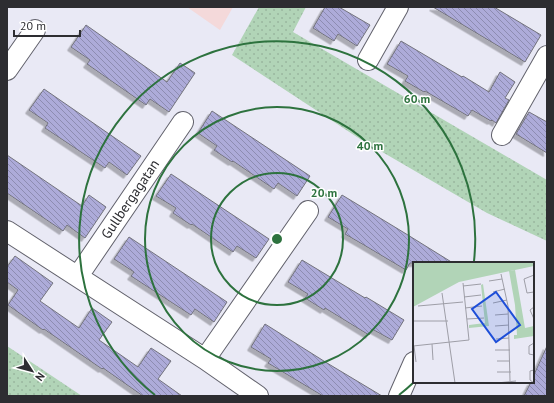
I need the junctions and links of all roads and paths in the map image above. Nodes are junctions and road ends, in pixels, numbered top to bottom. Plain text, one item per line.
1 (398, 7) edge
2 (35, 30) dead end
3 (547, 56) edge
4 (368, 60) dead end
5 (7, 70) edge
6 (183, 122) dead end
7 (502, 135) dead end
8 (308, 210) dead end
9 (7, 231) edge
10 (78, 276) junction
11 (205, 359) junction
12 (413, 364) edge
13 (258, 396) edge
14 (399, 396) edge

1 - 4 street
2 - 5 street
3 - 7 street
6 - 10 street, Gullbergagatan
8 - 11 street
9 - 10 street
10 - 11 street
11 - 13 street
12 - 14 street

